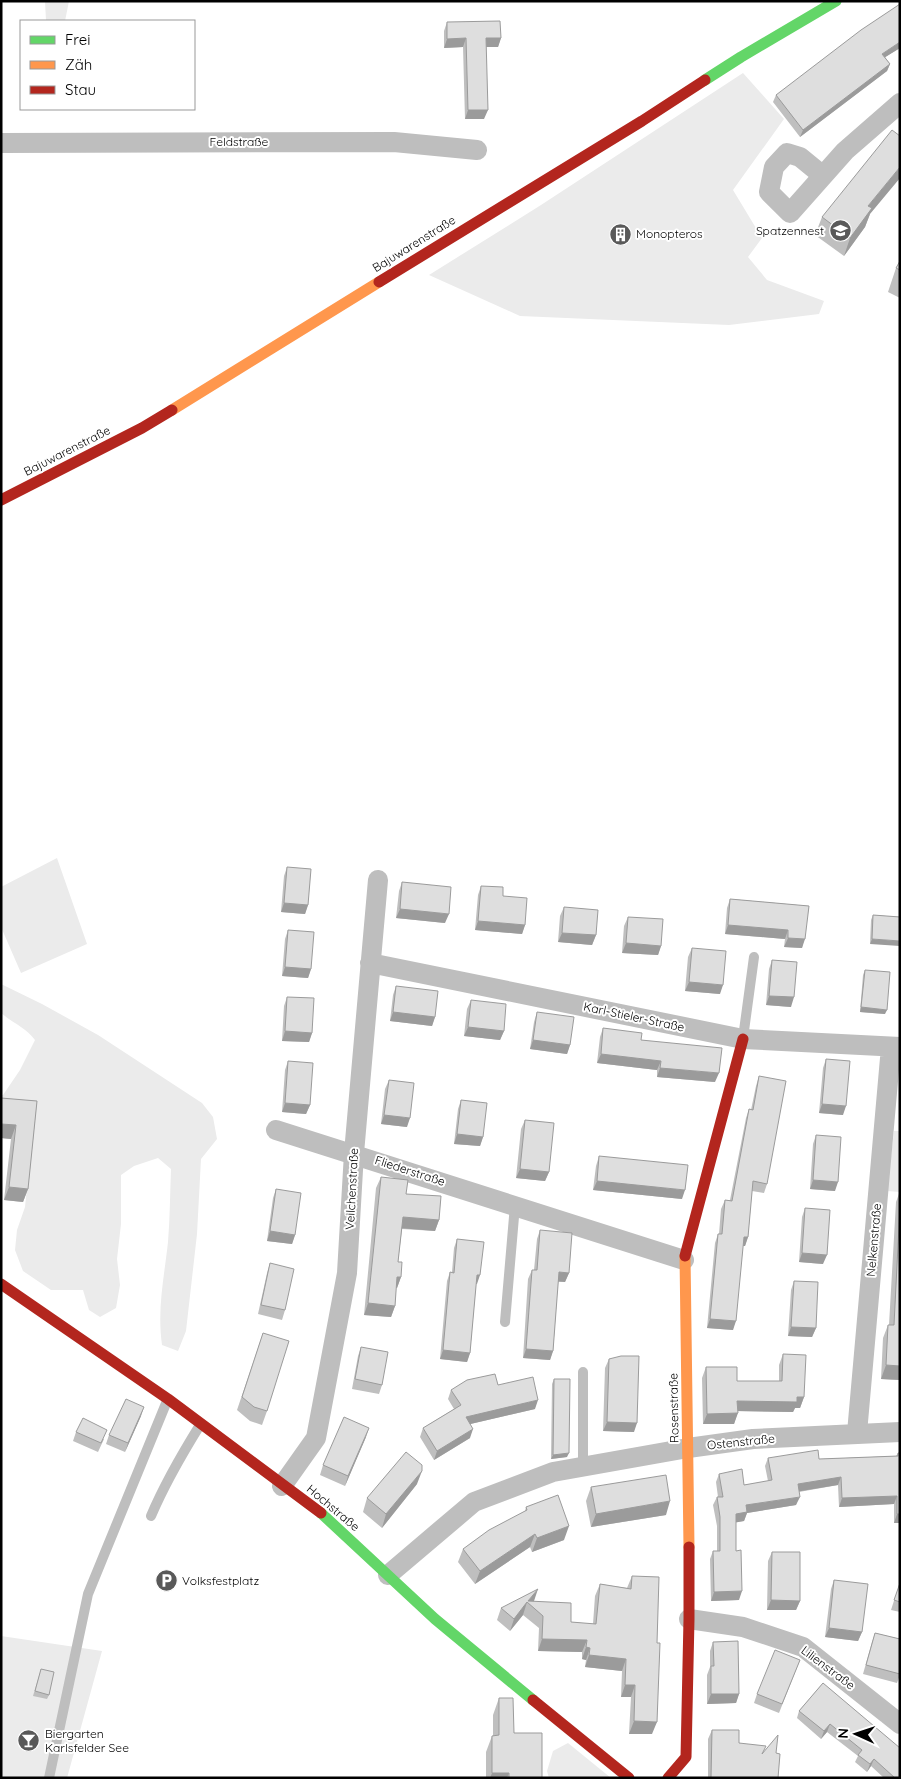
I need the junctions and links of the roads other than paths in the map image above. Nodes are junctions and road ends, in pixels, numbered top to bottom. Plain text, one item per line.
1 (836, 1) edge
2 (900, 103) edge
3 (1, 142) edge
4 (477, 150) dead end
5 (822, 174) dead end
6 (1, 500) edge
7 (378, 880) dead end
8 (754, 957) dead end
9 (370, 963) junction
10 (743, 1039) junction
11 (895, 1047) edge
12 (276, 1130) dead end
13 (354, 1153) junction
14 (515, 1205) junction
15 (684, 1260) junction
16 (1, 1284) edge
17 (505, 1322) dead end
18 (583, 1372) dead end
19 (168, 1399) junction
20 (200, 1425) junction
21 (900, 1432) edge
22 (857, 1434) junction
23 (688, 1448) junction
24 (583, 1467) junction
25 (282, 1486) junction
26 (152, 1516) dead end
27 (388, 1575) junction
28 (689, 1619) junction
29 (900, 1724) edge
30 (49, 1778) edge
31 (629, 1778) edge
32 (668, 1778) edge

1 - 6 street, Bajuwarenstraße
2 - 5 street
3 - 4 street, Feldstraße
7 - 9 street, Veilchenstraße
8 - 10 lane
9 - 10 street, Karl-Stieler-Straße
9 - 13 street, Veilchenstraße
10 - 11 street, Karl-Stieler-Straße
10 - 15 street, Rosenstraße
11 - 22 street, Nelkenstraße
12 - 13 street, Fliederstraße
13 - 14 street, Fliederstraße
13 - 25 street, Veilchenstraße
14 - 15 street, Fliederstraße
14 - 17 lane
15 - 23 street, Rosenstraße
16 - 19 street, Hochstraße
18 - 24 lane
19 - 20 street, Hochstraße
19 - 30 lane
20 - 25 street, Hochstraße
20 - 26 lane
21 - 22 street, Ostenstraße
22 - 23 street, Ostenstraße
23 - 24 street, Ostenstraße
23 - 28 street, Rosenstraße
24 - 27 street, Ostenstraße
25 - 27 street, Hochstraße
27 - 31 street, Hochstraße
28 - 29 street, Lilienstraße
28 - 32 street, Rosenstraße

